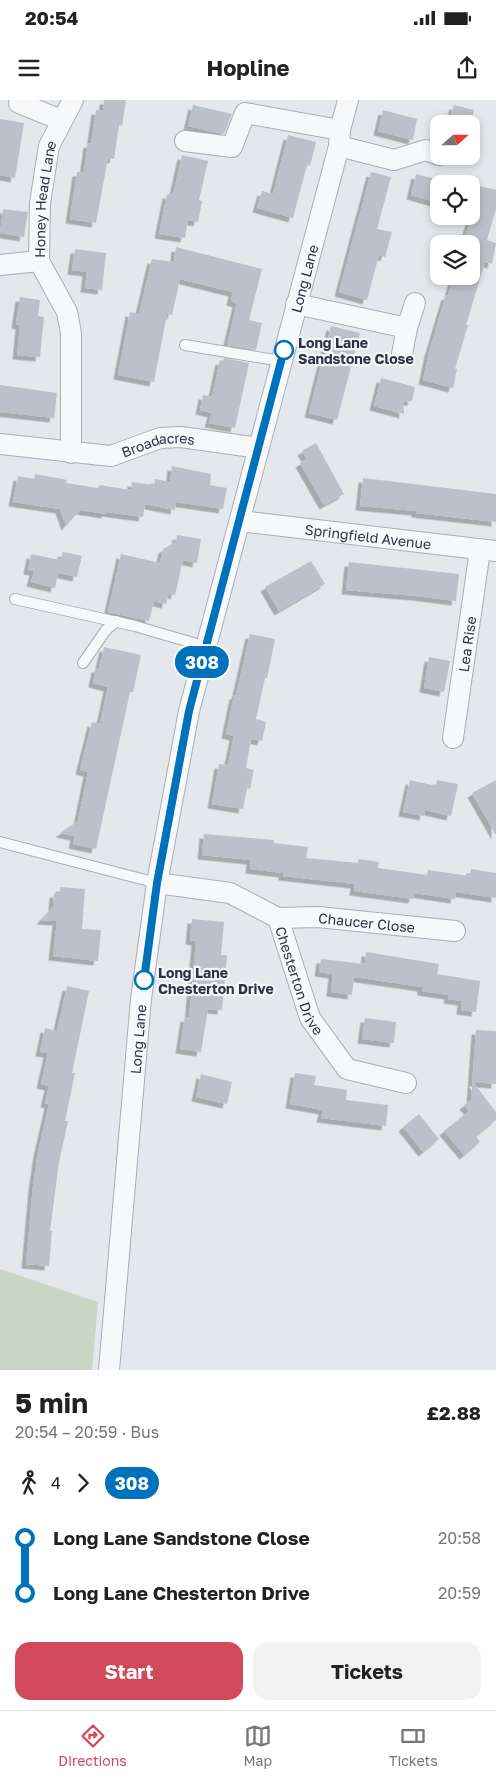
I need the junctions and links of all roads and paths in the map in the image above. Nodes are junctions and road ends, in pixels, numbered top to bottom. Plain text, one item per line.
1 (73, 100) edge
2 (348, 100) edge
3 (15, 101) edge
4 (61, 120) junction
5 (339, 138) junction
6 (186, 141) dead end
7 (430, 151) edge
8 (40, 261) junction
9 (0, 266) edge
10 (414, 303) dead end
11 (296, 304) junction
12 (407, 328) junction
13 (185, 345) dead end
14 (402, 354) dead end
15 (281, 361) junction
16 (0, 444) edge
17 (258, 448) junction
18 (71, 452) junction
19 (240, 521) junction
20 (488, 551) edge
21 (15, 599) dead end
22 (116, 621) junction
23 (207, 646) junction
24 (83, 663) dead end
25 (453, 738) dead end
26 (0, 842) edge
27 (157, 883) junction
28 (278, 918) junction
29 (455, 931) dead end
30 (406, 1083) dead end
31 (109, 1370) edge

1 - 4 street, Honey Head Lane
2 - 5 street, Long Lane
3 - 4 street, Honey Head Lane
4 - 8 street, Honey Head Lane
5 - 6 street
5 - 7 street
5 - 11 street, Long Lane
8 - 9 street
8 - 18 street, Honey Head Lane
10 - 12 street
11 - 12 street
11 - 15 street, Long Lane
12 - 14 street
13 - 15 lane
15 - 17 street, Long Lane
16 - 18 street, Broadacres
17 - 18 street, Broadacres
17 - 19 street, Long Lane
19 - 20 street, Springfield Avenue
19 - 23 street, Long Lane
20 - 25 street, Lea Rise
21 - 22 lane
22 - 23 lane
22 - 24 lane
23 - 27 street, Long Lane
26 - 27 lane
27 - 28 street, Chesterton Drive
27 - 31 street, Long Lane
28 - 29 street, Chaucer Close
28 - 30 street, Chesterton Drive

